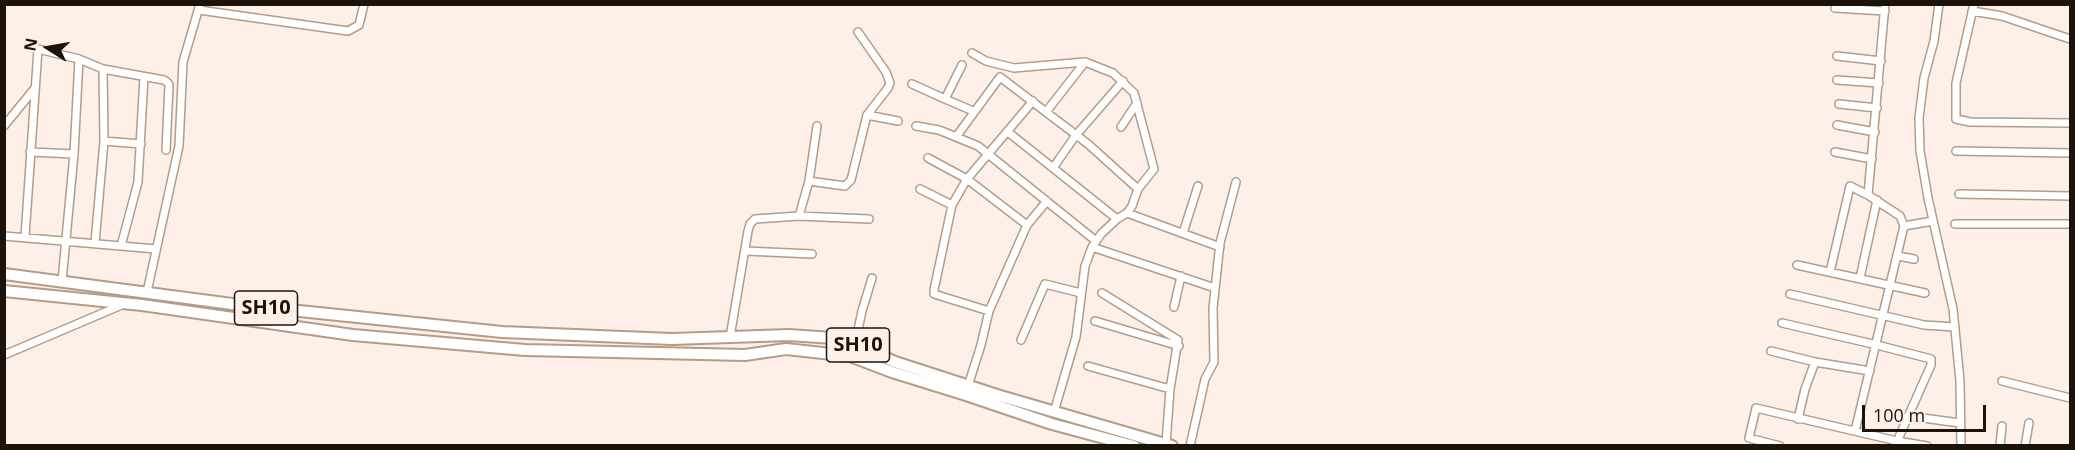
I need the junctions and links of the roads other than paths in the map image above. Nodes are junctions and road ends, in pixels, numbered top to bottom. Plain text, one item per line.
1 (364, 4) edge
2 (1940, 4) edge
3 (200, 7) edge
4 (1835, 8) dead end
5 (1885, 8) edge
6 (1973, 8) edge
7 (858, 32) dead end
8 (2070, 39) edge
9 (972, 53) dead end
10 (1837, 56) dead end
11 (80, 59) junction
12 (1881, 61) junction
13 (1085, 62) junction
14 (962, 65) dead end
15 (104, 69) junction
16 (144, 78) junction
17 (1837, 80) dead end
18 (1123, 81) junction
19 (1879, 83) junction
20 (912, 84) dead end
21 (35, 88) junction
22 (945, 99) junction
23 (1033, 101) junction
24 (1137, 103) junction
25 (1839, 104) dead end
26 (1877, 108) junction
27 (974, 111) junction
28 (1046, 112) junction
29 (867, 115) junction
30 (898, 121) dead end
31 (2070, 123) edge
32 (1837, 125) dead end
33 (4, 126) edge
34 (817, 126) dead end
35 (916, 126) dead end
36 (1121, 127) dead end
37 (1008, 132) junction
38 (1875, 132) junction
39 (1076, 135) junction
40 (956, 137) junction
41 (104, 141) junction
42 (141, 144) junction
43 (166, 150) dead end
44 (1956, 151) dead end
45 (30, 152) junction
46 (1834, 152) dead end
47 (2070, 153) edge
48 (74, 154) junction
49 (989, 155) junction
50 (927, 158) dead end
51 (1872, 159) junction
52 (1053, 168) junction
53 (967, 179) junction
54 (809, 181) junction
55 (1236, 182) dead end
56 (1198, 186) dead end
57 (920, 189) dead end
58 (1138, 189) junction
59 (1959, 194) dead end
60 (1868, 195) junction
61 (2070, 196) edge
62 (1877, 200) junction
63 (1047, 201) junction
64 (952, 205) junction
65 (1127, 213) junction
66 (799, 216) junction
67 (869, 219) dead end
68 (1117, 219) junction
69 (1933, 221) junction
70 (1955, 224) dead end
71 (2070, 224) edge
72 (1027, 225) junction
73 (1904, 226) junction
74 (1183, 233) junction
75 (4, 236) edge
76 (25, 237) junction
77 (66, 241) junction
78 (95, 243) junction
79 (1094, 244) junction
80 (121, 246) junction
81 (1220, 247) junction
82 (156, 249) junction
83 (746, 252) junction
84 (812, 254) dead end
85 (1898, 256) junction
86 (1914, 259) dead end
87 (1797, 265) dead end
88 (1830, 272) junction
89 (4, 274) edge
90 (1181, 276) junction
91 (872, 278) dead end
92 (1860, 278) junction
93 (62, 281) junction
94 (1891, 285) junction
95 (1215, 288) junction
96 (4, 291) edge
97 (147, 292) junction
98 (1081, 293) junction
99 (1102, 293) dead end
100 (1925, 293) dead end
101 (1790, 294) dead end
102 (169, 295) junction
103 (124, 304) junction
104 (1174, 307) dead end
105 (168, 309) junction
106 (989, 311) junction
107 (1883, 316) junction
108 (1095, 321) dead end
109 (1782, 323) dead end
110 (1955, 327) junction
111 (730, 337) junction
112 (1021, 340) dead end
113 (855, 344) junction
114 (1877, 345) junction
115 (1179, 346) junction
116 (1771, 351) dead end
117 (4, 355) edge
118 (1815, 362) junction
119 (1088, 366) dead end
120 (1870, 371) junction
121 (2002, 381) dead end
122 (968, 386) junction
123 (1170, 389) junction
124 (2070, 398) edge
125 (996, 399) junction
126 (1054, 412) junction
127 (1908, 416) junction
128 (1798, 419) junction
129 (1960, 423) junction
130 (2029, 423) dead end
131 (2001, 426) dead end
132 (1855, 431) junction
133 (1896, 443) edge
134 (1169, 445) edge
135 (1134, 446) edge
136 (1190, 446) edge
137 (1780, 446) edge
138 (1927, 446) edge
139 (1960, 446) edge
140 (2000, 446) edge
141 (2025, 446) edge

1 - 3 street
2 - 69 street
3 - 82 street
4 - 5 street
5 - 12 street
6 - 8 street
6 - 31 street
7 - 29 street
9 - 13 street
10 - 12 street
11 - 15 street
11 - 21 street
11 - 48 street
12 - 19 street
13 - 18 street
13 - 28 street
14 - 22 street
15 - 16 street
15 - 41 street
16 - 42 street
16 - 43 street
17 - 19 street
18 - 24 street
18 - 39 street
19 - 26 street
20 - 22 street
21 - 33 street
21 - 45 street
22 - 27 street
23 - 27 street
23 - 28 street
23 - 37 street
24 - 36 street
24 - 58 street
25 - 26 street
26 - 38 street
27 - 40 street
28 - 39 street
29 - 30 street
29 - 54 street
32 - 38 street
34 - 54 street
35 - 40 street
37 - 49 street
37 - 52 street
38 - 51 street
39 - 52 street
39 - 58 street
40 - 49 street
41 - 42 street
41 - 78 street
42 - 80 street
44 - 47 street
45 - 48 street
45 - 76 street
46 - 51 street
48 - 77 street
49 - 53 street
49 - 63 street
50 - 53 street
51 - 60 street
52 - 68 street
53 - 64 street
53 - 72 street
54 - 66 street
55 - 81 street
56 - 74 street
57 - 64 street
58 - 65 street
59 - 61 street
60 - 62 street
60 - 88 street
62 - 73 street
62 - 92 street
63 - 72 street
63 - 79 street
64 - 106 street
65 - 68 street
65 - 74 street
66 - 67 street
66 - 83 street
68 - 79 street
69 - 73 street
69 - 110 street
70 - 71 street
72 - 106 street
73 - 85 street
74 - 81 street
75 - 76 street
76 - 77 street
77 - 78 street
77 - 93 street
78 - 80 street
79 - 90 street
79 - 98 street
80 - 82 street
81 - 95 street
82 - 97 street
83 - 84 street
83 - 111 street
85 - 86 street
85 - 94 street
87 - 88 street
88 - 92 street
89 - 93 main road, SH10
90 - 95 street
90 - 104 street
91 - 113 street
92 - 94 street
93 - 97 main road, SH10
94 - 100 street
94 - 107 street
95 - 136 street
96 - 103 main road, SH10
97 - 102 main road, SH10
98 - 112 street
98 - 126 street
99 - 115 street
101 - 107 street
102 - 105 main road
102 - 111 main road, SH10
103 - 105 main road, SH10
103 - 117 street
105 - 125 main road, SH10
106 - 122 street
107 - 110 street
107 - 114 street
108 - 115 street
109 - 114 street
110 - 129 street
111 - 113 main road, SH10
113 - 122 main road, SH10
114 - 120 street
114 - 127 street
115 - 123 street
116 - 118 street
118 - 120 street
118 - 128 street
119 - 123 street
120 - 132 street
121 - 124 street
122 - 125 main road, SH10
123 - 134 street
125 - 126 main road, SH10
125 - 135 main road, SH10
126 - 134 main road, SH10
127 - 129 street
127 - 133 street
128 - 132 street
128 - 137 street
129 - 139 street
130 - 141 street
131 - 140 street
132 - 133 street
133 - 138 street

